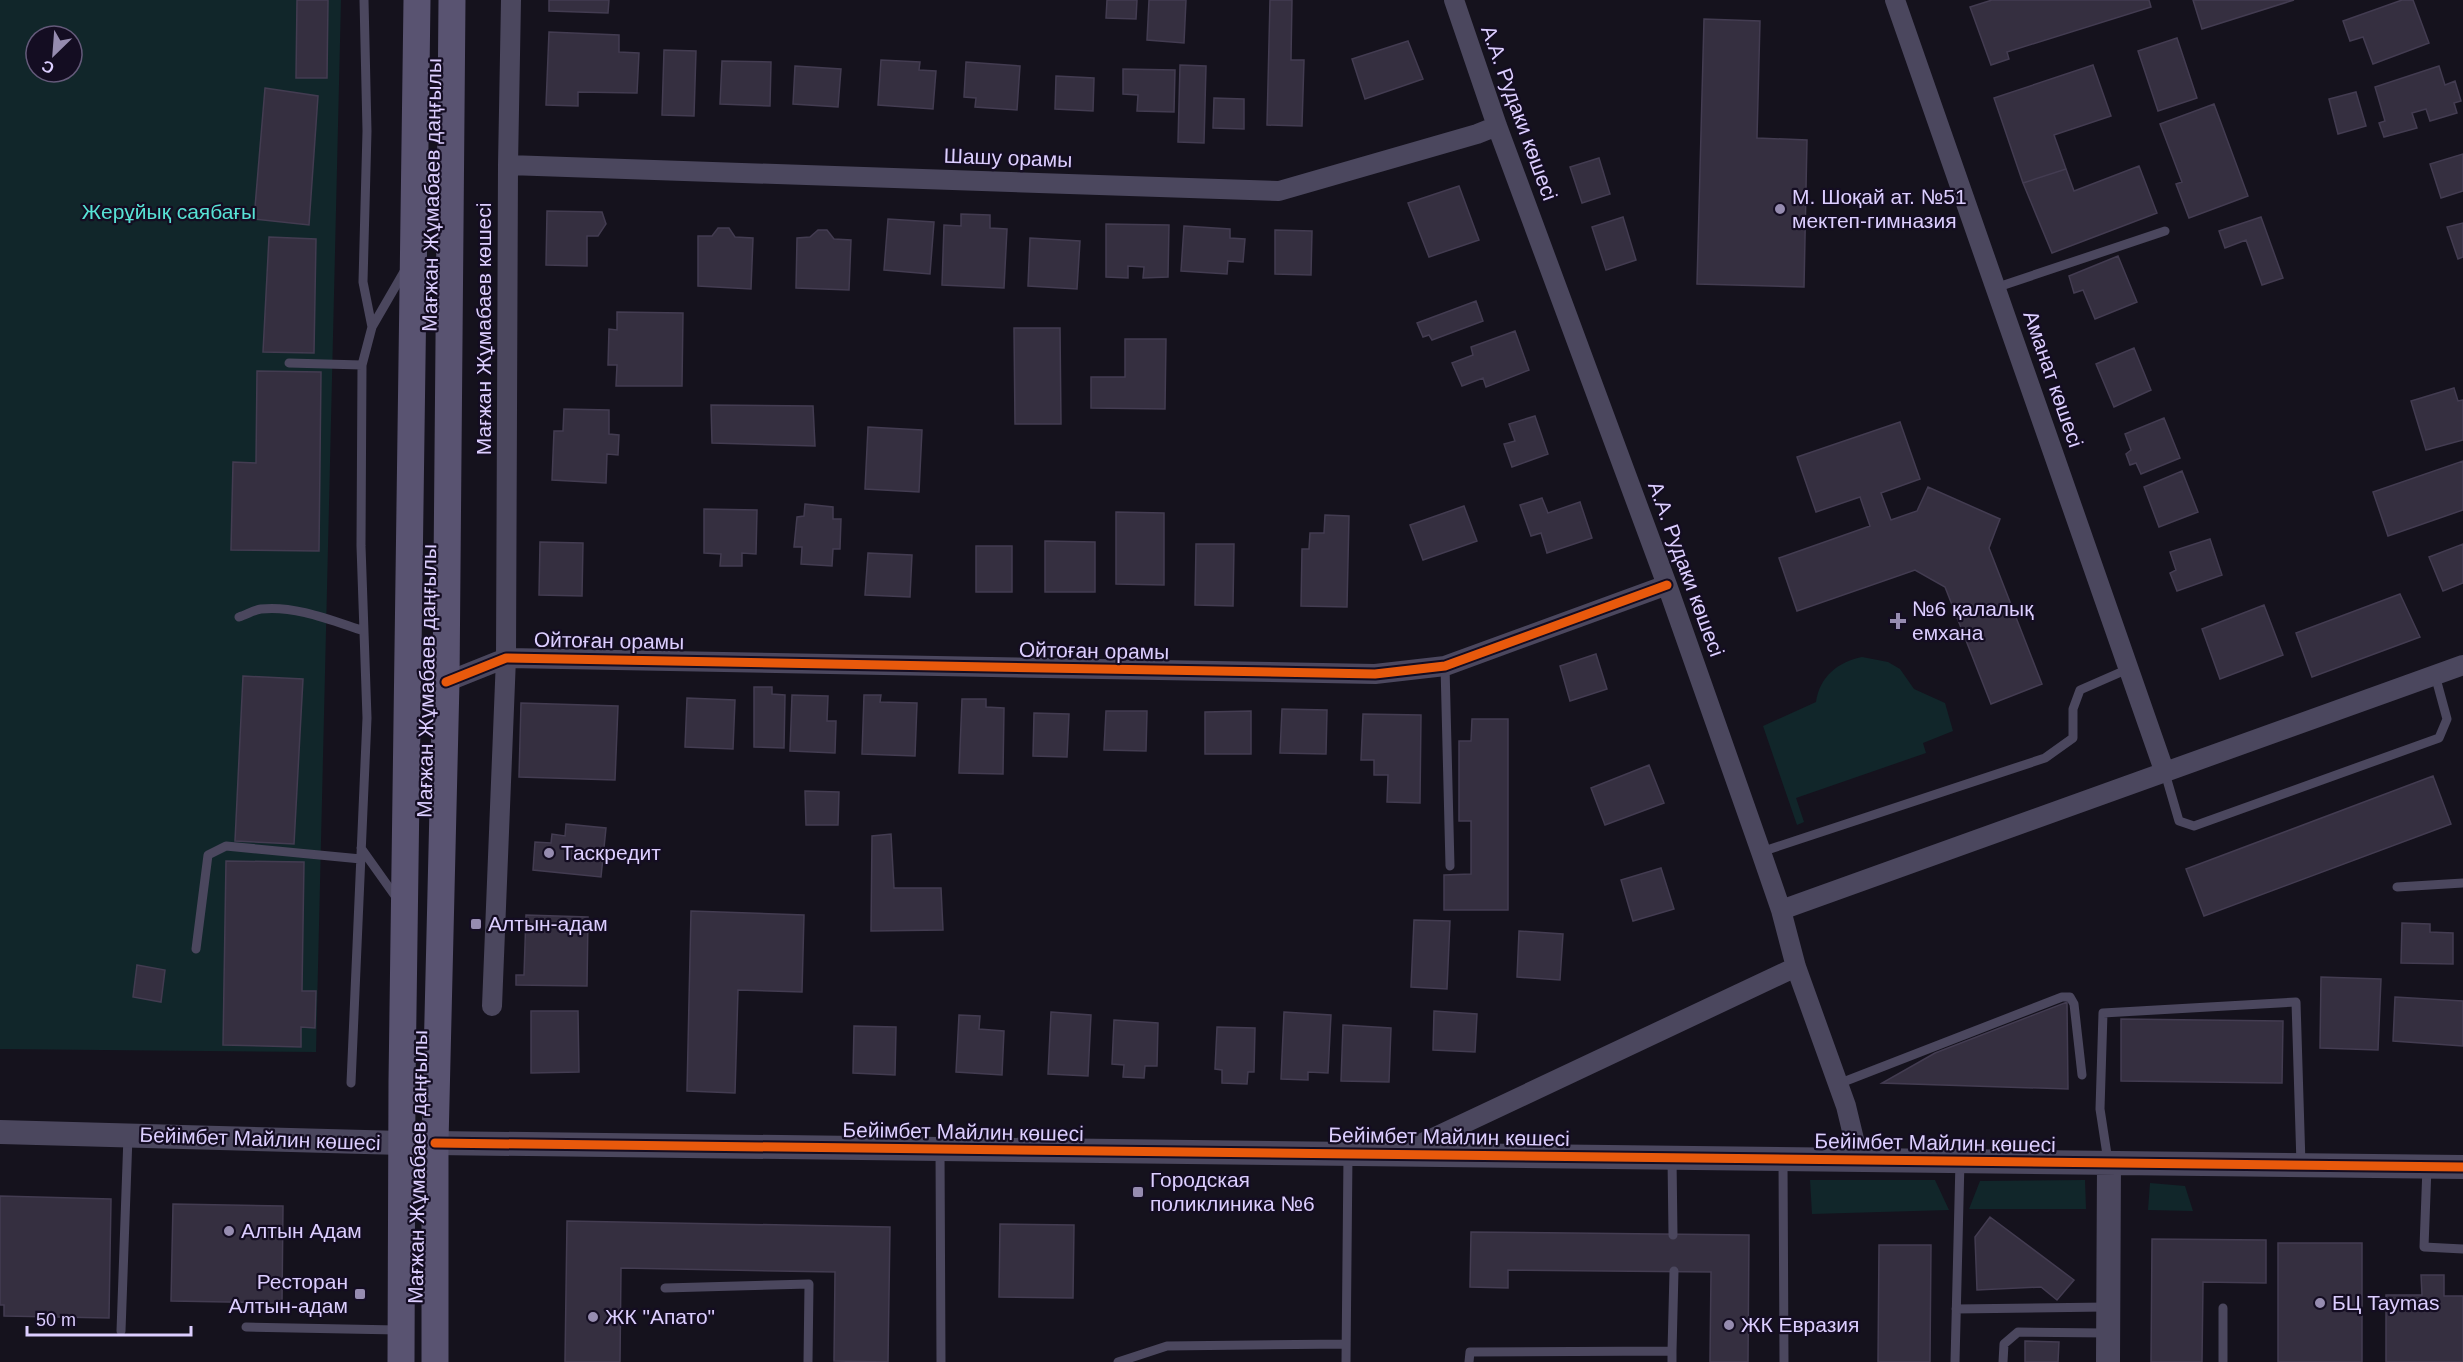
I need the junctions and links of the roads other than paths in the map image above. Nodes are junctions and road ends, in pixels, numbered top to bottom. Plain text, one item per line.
1 (364, 0) edge
2 (452, 0) edge
3 (512, 0) edge
4 (1454, 0) edge
5 (1895, 0) edge
6 (414, 9) edge
7 (1497, 126) junction
8 (508, 165) junction
9 (2165, 231) dead end
10 (414, 254) junction
11 (1995, 288) junction
12 (372, 327) junction
13 (289, 363) dead end
14 (362, 365) junction
15 (1667, 585) junction
16 (239, 617) dead end
17 (364, 631) junction
18 (506, 657) junction
19 (2463, 665) edge
20 (1445, 666) junction
21 (2128, 669) junction
22 (2435, 675) junction
23 (446, 682) junction
24 (2165, 773) junction
25 (362, 848) junction
26 (1761, 852) junction
27 (361, 859) junction
28 (1450, 866) dead end
29 (2463, 883) edge
30 (2397, 887) dead end
31 (405, 910) junction
32 (1781, 910) junction
33 (196, 948) dead end
34 (1796, 967) junction
35 (492, 1006) dead end
36 (2082, 1075) dead end
37 (351, 1083) dead end
38 (1838, 1084) junction
39 (0, 1132) edge
40 (128, 1136) junction
41 (402, 1143) junction
42 (435, 1143) junction
43 (940, 1149) junction
44 (1348, 1154) junction
45 (1398, 1155) junction
46 (1672, 1158) junction
47 (1783, 1159) junction
48 (1859, 1160) junction
49 (1960, 1161) junction
50 (2109, 1163) junction
51 (2301, 1165) junction
52 (2427, 1167) junction
53 (2463, 1167) edge
54 (1673, 1235) dead end
55 (2463, 1249) edge
56 (1674, 1271) dead end
57 (665, 1287) dead end
58 (2109, 1307) junction
59 (2223, 1308) dead end
60 (1956, 1310) junction
61 (246, 1327) dead end
62 (401, 1330) junction
63 (121, 1331) dead end
64 (2108, 1333) junction
65 (1346, 1344) junction
66 (1672, 1351) junction
67 (1557, 1352) junction
68 (401, 1362) edge
69 (435, 1362) edge
70 (808, 1362) edge
71 (941, 1362) edge
72 (1118, 1362) edge
73 (1346, 1362) edge
74 (1469, 1362) edge
75 (1556, 1362) edge
76 (1672, 1362) edge
77 (1784, 1362) edge
78 (1955, 1362) edge
79 (2003, 1362) edge
80 (2108, 1362) edge
81 (2223, 1362) edge

1 - 12 lane
2 - 23 main road, Мағжан Жұмабаев даңғылы
3 - 8 street, Мағжан Жұмабаев көшесі
4 - 7 street, А.А. Рудаки көшесі
5 - 11 street, Аманат көшесі
6 - 10 main road, Мағжан Жұмабаев даңғылы
7 - 8 street, Шашу орамы
7 - 15 street, А.А. Рудаки көшесі
8 - 18 street, Мағжан Жұмабаев көшесі
9 - 11 lane
10 - 12 lane
10 - 31 main road, Мағжан Жұмабаев даңғылы
11 - 21 street, Аманат көшесі
12 - 14 lane
13 - 14 lane
14 - 17 lane
15 - 20 street, Ойтоған орамы
15 - 26 street, А.А. Рудаки көшесі
16 - 17 lane
17 - 25 lane
18 - 20 street, Ойтоған орамы
18 - 23 street
18 - 35 street, Мағжан Жұмабаев көшесі
19 - 22 street
20 - 28 lane
21 - 24 street, Аманат көшесі
21 - 26 lane
22 - 24 street
22 - 24 lane
23 - 42 main road, Мағжан Жұмабаев даңғылы
24 - 32 street
25 - 27 lane
25 - 31 lane
26 - 32 street, А.А. Рудаки көшесі
27 - 33 lane
27 - 37 lane
29 - 30 lane
31 - 41 main road, Мағжан Жұмабаев даңғылы
32 - 34 street, А.А. Рудаки көшесі
34 - 38 street, А.А. Рудаки көшесі
34 - 45 street
36 - 38 lane
38 - 48 street, А.А. Рудаки көшесі
39 - 40 street, Бейімбет Майлин көшесі
40 - 41 street, Бейімбет Майлин көшесі
40 - 63 lane
41 - 42 main road, Бейімбет Майлин көшесі
41 - 62 main road, Мағжан Жұмабаев даңғылы
42 - 43 street, Бейімбет Майлин көшесі
42 - 69 main road, Мағжан Жұмабаев даңғылы
43 - 44 street, Бейімбет Майлин көшесі
43 - 71 lane
44 - 45 street, Бейімбет Майлин көшесі
44 - 65 lane
45 - 46 street, Бейімбет Майлин көшесі
46 - 47 street, Бейімбет Майлин көшесі
46 - 54 lane
47 - 48 street, Бейімбет Майлин көшесі
47 - 77 lane
48 - 49 street, Бейімбет Майлин көшесі
49 - 50 street, Бейімбет Майлин көшесі
49 - 60 lane
50 - 51 street, Бейімбет Майлин көшесі
50 - 51 lane
50 - 58 street
51 - 52 street, Бейімбет Майлин көшесі
52 - 53 street, Бейімбет Майлин көшесі
52 - 55 lane
56 - 66 lane
57 - 70 lane
58 - 60 lane
58 - 64 street
59 - 81 lane
60 - 78 lane
61 - 62 lane
62 - 68 main road, Мағжан Жұмабаев даңғылы
64 - 79 lane
64 - 80 street
65 - 72 lane
65 - 73 lane
66 - 67 lane
66 - 76 lane
67 - 74 lane
67 - 75 lane

